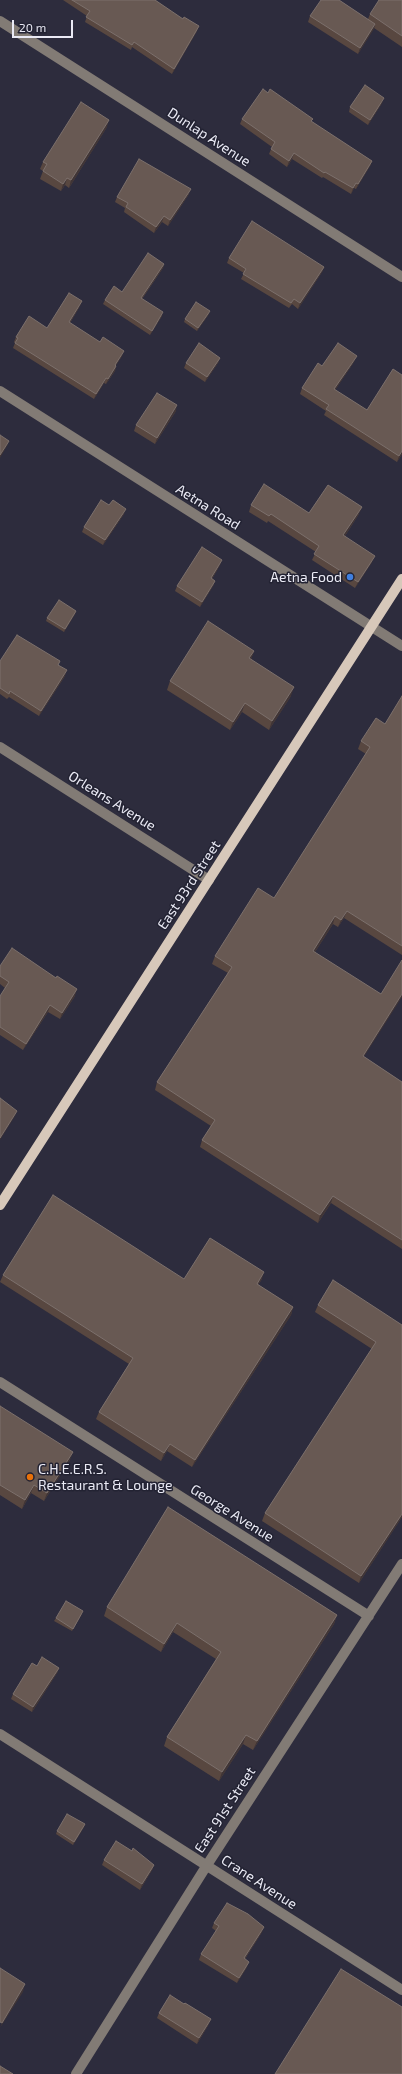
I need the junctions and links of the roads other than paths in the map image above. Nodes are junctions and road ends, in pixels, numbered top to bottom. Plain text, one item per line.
1 (0, 21) edge
2 (402, 277) edge
3 (0, 391) edge
4 (402, 579) edge
5 (372, 627) junction
6 (402, 646) edge
7 (0, 747) edge
8 (209, 880) junction
9 (0, 1205) edge
10 (0, 1382) edge
11 (402, 1564) edge
12 (369, 1616) junction
13 (0, 1734) edge
14 (207, 1865) junction
15 (402, 1990) edge
16 (76, 2074) edge

1 - 2 street, Dunlap Avenue
3 - 5 street, Aetna Road
4 - 5 main road, East 93rd Street
5 - 6 street, Aetna Road
5 - 8 main road, East 93rd Street
7 - 8 street, Orleans Avenue
8 - 9 main road, East 93rd Street
10 - 12 street, George Avenue
11 - 12 street, East 91st Street
12 - 14 street, East 91st Street
13 - 14 street, Crane Avenue
14 - 15 street, Crane Avenue
14 - 16 street, East 91st Street

